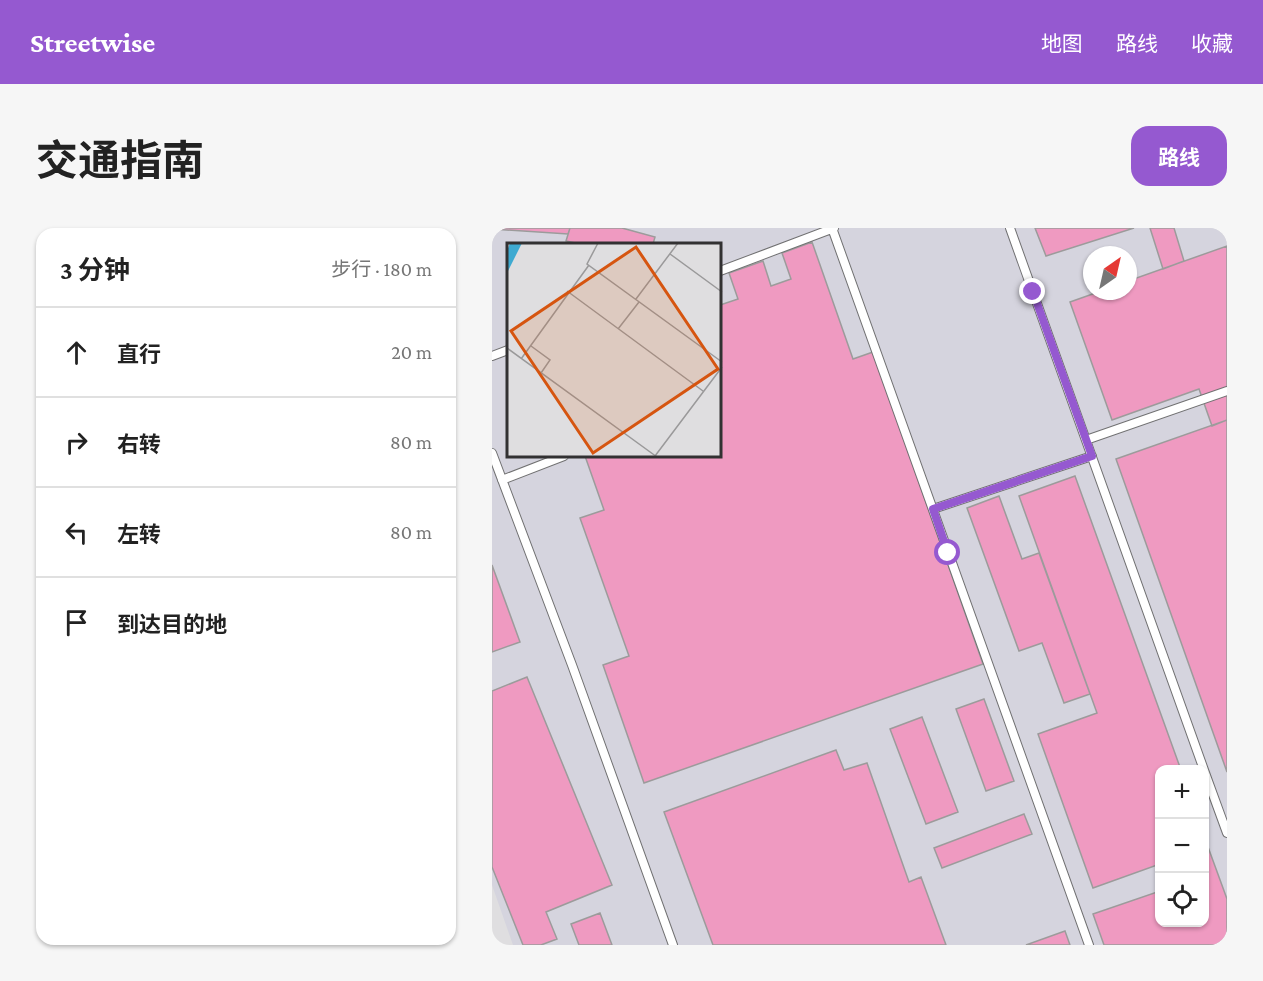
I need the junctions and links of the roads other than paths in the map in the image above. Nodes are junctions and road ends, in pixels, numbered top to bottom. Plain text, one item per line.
1 (833, 228) edge
2 (1010, 228) edge
3 (722, 270) edge
4 (507, 350) edge
5 (492, 356) edge
6 (1227, 392) edge
7 (1086, 440) junction
8 (492, 453) edge
9 (1092, 456) junction
10 (559, 458) edge
11 (502, 480) junction
12 (933, 509) junction
13 (1202, 765) edge
14 (1209, 784) edge
15 (1227, 833) edge
16 (673, 945) edge
17 (1089, 945) edge

1 - 3 lane
1 - 12 lane
2 - 7 lane
4 - 5 lane
6 - 7 lane
7 - 9 lane
8 - 11 lane
9 - 12 lane
9 - 13 lane
10 - 11 lane
11 - 16 lane
12 - 17 lane
14 - 15 lane

